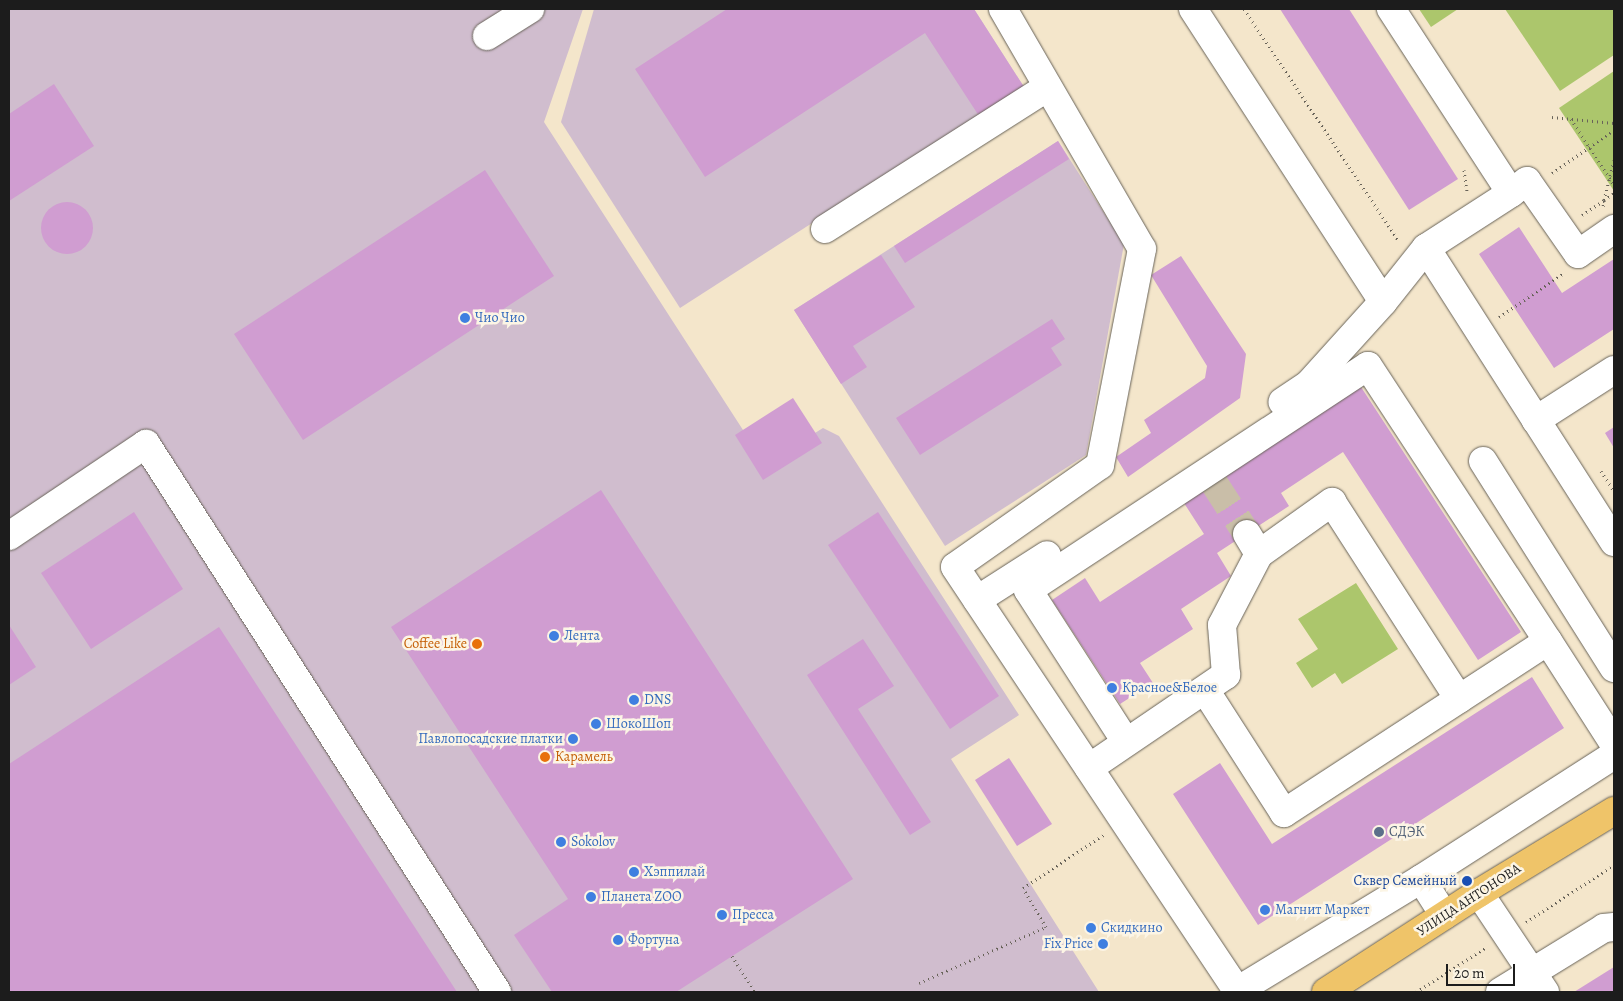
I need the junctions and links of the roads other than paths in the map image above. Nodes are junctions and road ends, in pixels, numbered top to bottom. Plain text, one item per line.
1 (530, 9) edge
2 (1003, 9) edge
3 (1193, 9) edge
4 (1391, 9) edge
5 (487, 36) dead end
6 (1048, 87) junction
7 (1521, 190) junction
8 (826, 229) dead end
9 (1614, 229) edge
10 (1416, 243) junction
11 (1383, 302) junction
12 (1614, 370) edge
13 (1536, 420) junction
14 (1483, 461) dead end
15 (9, 536) edge
16 (1614, 542) edge
17 (977, 600) junction
18 (1548, 641) junction
19 (1614, 668) edge
20 (1204, 690) junction
21 (1459, 699) junction
22 (1126, 742) junction
23 (1614, 744) edge
24 (1614, 755) edge
25 (1089, 768) junction
26 (1614, 811) edge
27 (1421, 878) junction
28 (1479, 892) junction
29 (1444, 915) junction
30 (1614, 927) edge
31 (1538, 982) edge
32 (1237, 991) edge
33 (497, 992) edge
34 (1326, 992) edge
35 (1500, 992) edge

1 - 5 lane
2 - 6 lane
3 - 11 lane
4 - 7 lane
6 - 8 lane
6 - 17 lane
7 - 9 lane
7 - 10 lane
10 - 11 lane
10 - 13 lane
11 - 17 lane
12 - 13 lane
13 - 16 lane
14 - 19 lane
15 - 33 lane
17 - 25 lane
18 - 21 lane
18 - 22 lane
18 - 23 lane
20 - 21 lane
20 - 21 lane
20 - 22 lane
22 - 25 lane
24 - 27 lane
25 - 32 lane
26 - 28 main road, УЛИЦА АНТОНОВА
27 - 29 lane
27 - 32 lane
28 - 29 main road, УЛИЦА АНТОНОВА
28 - 31 lane
29 - 34 main road, УЛИЦА АНТОНОВА
30 - 31 lane
31 - 35 lane

